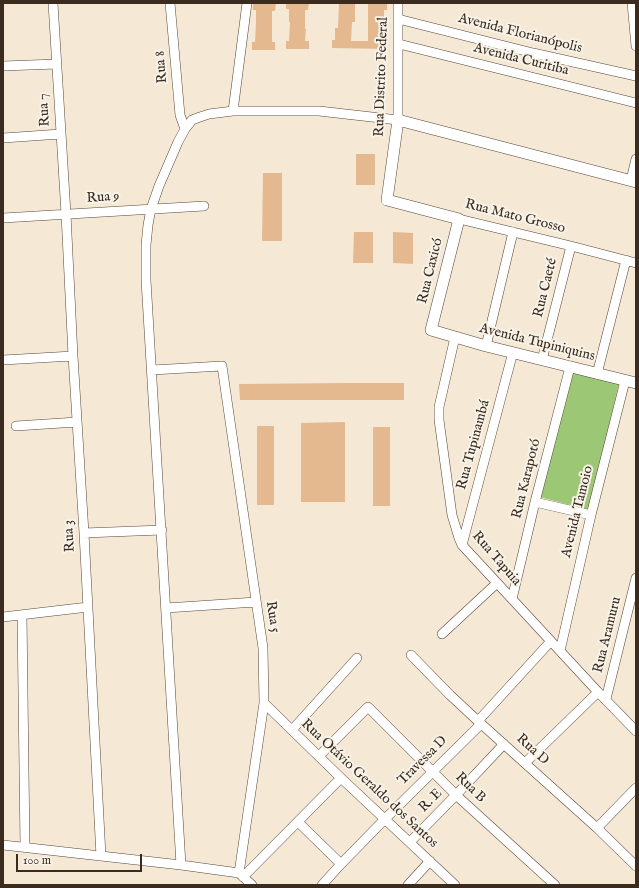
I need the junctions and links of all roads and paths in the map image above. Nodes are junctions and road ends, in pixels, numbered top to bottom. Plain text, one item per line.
1 (53, 3) edge
2 (170, 3) edge
3 (247, 3) edge
4 (398, 3) edge
5 (632, 3) edge
6 (398, 19) junction
7 (398, 44) junction
8 (636, 46) edge
9 (56, 64) junction
10 (3, 66) edge
11 (636, 76) edge
12 (636, 103) edge
13 (233, 111) junction
14 (398, 120) junction
15 (185, 129) junction
16 (61, 134) junction
17 (3, 138) edge
18 (636, 159) edge
19 (633, 181) edge
20 (387, 200) joint
21 (204, 206) dead end
22 (151, 209) junction
23 (66, 214) junction
24 (3, 218) edge
25 (459, 219) junction
26 (513, 232) junction
27 (571, 246) junction
28 (626, 260) junction
29 (636, 263) edge
30 (431, 330) joint
31 (455, 337) junction
32 (486, 346) junction
33 (513, 352) junction
34 (73, 356) junction
35 (3, 360) edge
36 (542, 360) junction
37 (570, 367) junction
38 (152, 370) junction
39 (597, 374) junction
40 (631, 382) edge
41 (77, 422) junction
42 (16, 426) dead end
43 (535, 502) junction
44 (592, 515) junction
45 (162, 530) junction
46 (84, 533) junction
47 (462, 545) junction
48 (636, 578) edge
49 (498, 583) junction
50 (512, 599) junction
51 (256, 602) junction
52 (88, 607) junction
53 (166, 608) junction
54 (22, 615) junction
55 (3, 617) edge
56 (442, 634) dead end
57 (551, 641) junction
58 (560, 651) junction
59 (411, 655) dead end
60 (357, 658) dead end
61 (598, 692) junction
62 (606, 699) junction
63 (264, 703) junction
64 (479, 722) junction
65 (292, 730) junction
66 (636, 731) edge
67 (504, 744) junction
68 (319, 756) junction
69 (525, 763) junction
70 (433, 771) junction
71 (341, 778) junction
72 (636, 788) edge
73 (456, 795) junction
74 (385, 819) junction
75 (298, 822) junction
76 (597, 828) junction
77 (410, 842) junction
78 (3, 845) edge
79 (25, 847) junction
80 (101, 856) junction
81 (430, 861) junction
82 (341, 864) junction
83 (181, 865) junction
84 (636, 866) edge
85 (241, 875) junction
86 (252, 885) edge
87 (322, 885) edge
88 (408, 885) edge
89 (455, 885) edge
90 (555, 885) edge

1 - 9 street, Rua 7
2 - 15 street, Rua 8
3 - 13 street
4 - 6 street, Rua Distrito Federal
5 - 8 street
6 - 7 street, Rua Distrito Federal
6 - 11 street, Avenida Florianópolis
7 - 12 street, Avenida Curitiba
7 - 14 street, Rua Distrito Federal
9 - 10 street
9 - 16 street, Rua 7
13 - 14 street
13 - 15 street
14 - 19 street
14 - 20 street, Rua Distrito Federal
15 - 22 street
16 - 17 street
16 - 23 street, Rua 7
18 - 19 street
20 - 25 street, Rua Mato Grosso
21 - 22 street, Rua 9
22 - 23 street, Rua 9
22 - 38 street
23 - 24 street, Rua 9
23 - 34 street, Rua 3
25 - 26 street, Rua Mato Grosso
25 - 30 street, Rua Caxicó
26 - 27 street, Rua Mato Grosso
26 - 32 street
27 - 28 street, Rua Mato Grosso
27 - 36 street, Rua Caeté
28 - 29 street, Rua Mato Grosso
28 - 39 street
30 - 31 street, Avenida Tupiniquins
31 - 32 street, Avenida Tupiniquins
31 - 47 street, Rua Tapuia
32 - 33 street, Avenida Tupiniquins
33 - 36 street, Avenida Tupiniquins
33 - 47 street, Rua Tupinambá
34 - 35 street
34 - 41 street, Rua 3
36 - 37 street, Avenida Tupiniquins
37 - 39 street, Avenida Tupiniquins
37 - 43 street, Rua Karapotó
38 - 45 street
38 - 51 street, Rua 5
39 - 40 street, Avenida Tupiniquins
40 - 44 street, Avenida Tamoio
41 - 42 street
41 - 46 street, Rua 3
43 - 44 street
43 - 50 street, Rua Karapotó
44 - 58 street, Avenida Tamoio
45 - 46 street
45 - 53 street
46 - 52 street, Rua 3
47 - 49 street, Rua Tapuia
48 - 62 street, Rua Aramuru
49 - 50 street, Rua Tapuia
49 - 56 street
50 - 57 street, Rua Tapuia
51 - 53 street
51 - 63 street, Rua 5
52 - 54 street
52 - 80 street, Rua 3
53 - 83 street
54 - 55 street
54 - 79 street
57 - 58 street, Rua Tapuia
57 - 64 street, Travessa D
58 - 61 street, Rua Tapuia
59 - 64 street, Rua D
60 - 65 street
61 - 62 street, Rua Tapuia
61 - 69 street
62 - 66 street, Rua Tapuia
63 - 65 street, Rua Otávio Geraldo dos Santos
63 - 85 street, Rua 5
64 - 67 street, Rua D
64 - 70 street, Travessa D
65 - 68 street, Rua Otávio Geraldo dos Santos
67 - 69 street, Rua D
67 - 73 street, R. E
68 - 70 street, Rua B
68 - 71 street, Rua Otávio Geraldo dos Santos
69 - 76 street, Rua D
70 - 73 street, Rua B
70 - 74 street, Travessa D
71 - 74 street, Rua Otávio Geraldo dos Santos
71 - 75 street
72 - 76 street
73 - 77 street, R. E
73 - 90 street, Rua B
74 - 77 street, Rua Otávio Geraldo dos Santos
74 - 82 street, Travessa D
75 - 82 street
75 - 85 street
76 - 84 street, Rua D
77 - 81 street, Rua Otávio Geraldo dos Santos
78 - 79 street
79 - 80 street
80 - 83 street
81 - 88 street
81 - 89 street, Rua Otávio Geraldo dos Santos
82 - 87 street, Travessa D
83 - 85 street
85 - 86 street

